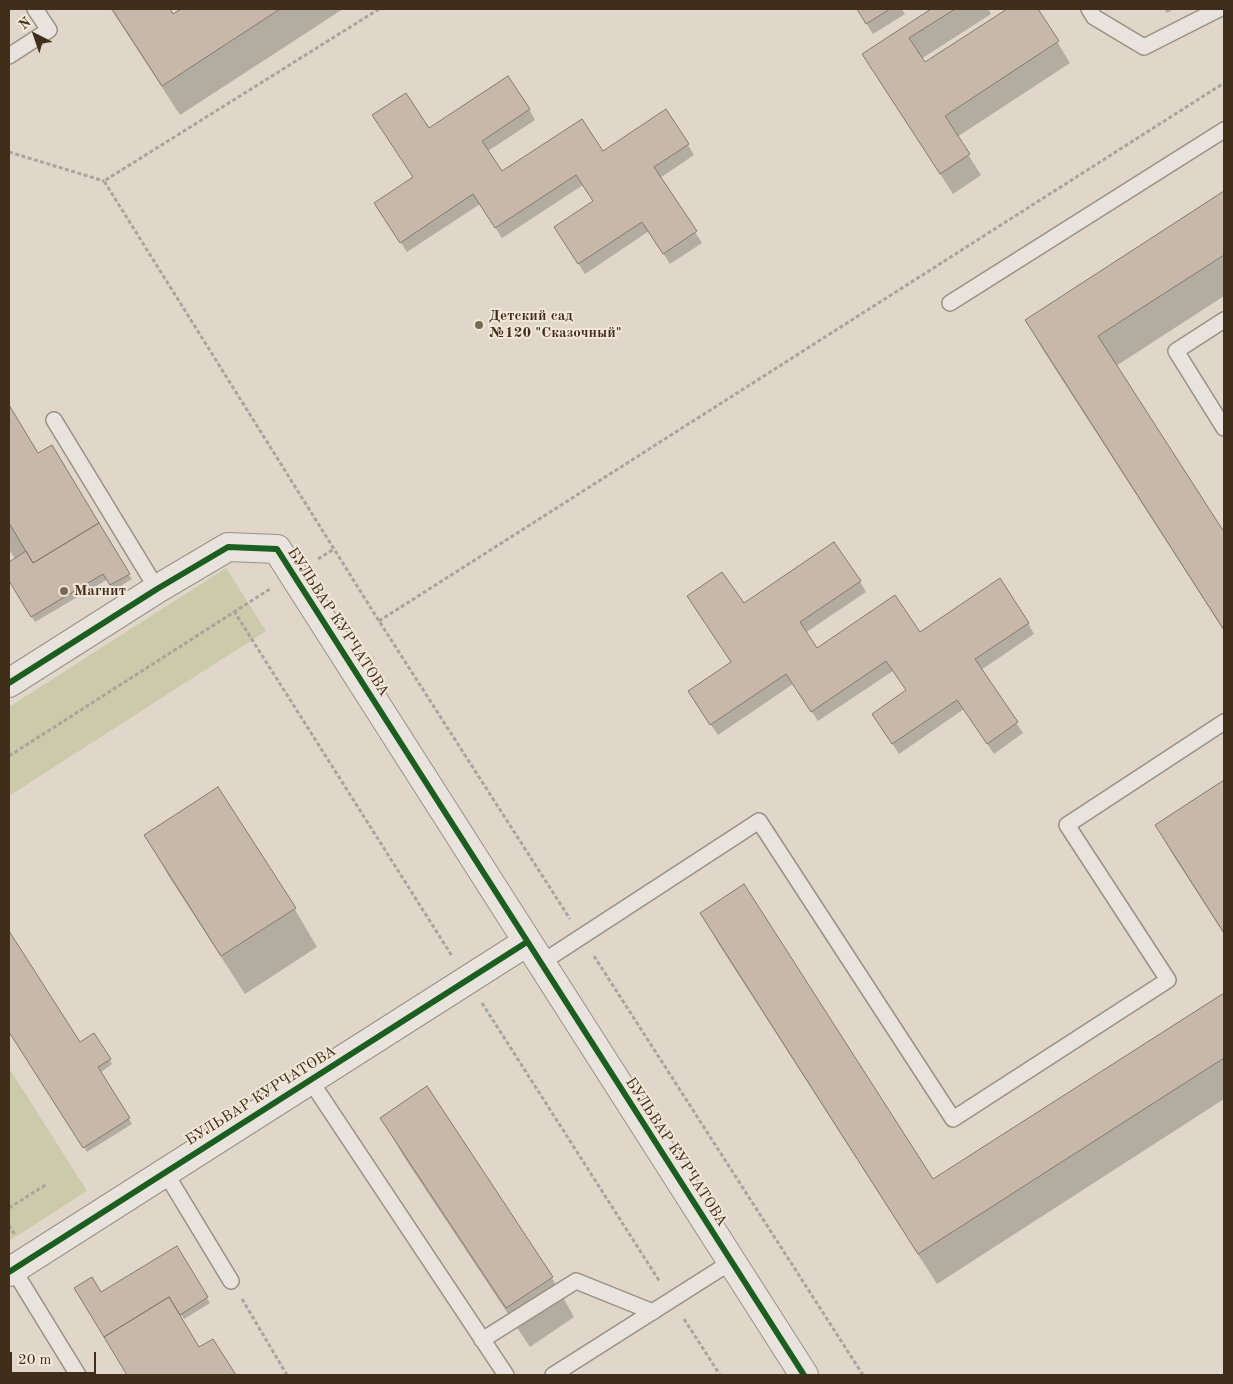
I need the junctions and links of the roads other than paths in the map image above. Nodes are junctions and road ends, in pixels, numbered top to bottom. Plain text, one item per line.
1 (35, 9) edge
2 (1089, 9) edge
3 (1219, 9) edge
4 (9, 56) edge
5 (1224, 130) edge
6 (950, 303) dead end
7 (1224, 320) edge
8 (54, 420) dead end
9 (1224, 428) edge
10 (157, 589) junction
11 (9, 683) edge
12 (1224, 722) edge
13 (534, 952) junction
14 (310, 1080) junction
15 (165, 1172) junction
16 (731, 1262) junction
17 (11, 1270) edge
18 (231, 1281) road end
19 (653, 1312) junction
20 (482, 1340) junction
21 (78, 1375) edge
22 (506, 1375) edge
23 (553, 1375) edge
24 (804, 1375) edge

1 - 4 lane
2 - 3 lane
5 - 6 lane
7 - 9 lane
8 - 10 lane
10 - 11 street, БУЛЬВАР КУРЧАТОВА
10 - 13 street, БУЛЬВАР КУРЧАТОВА
12 - 13 lane
13 - 14 street, БУЛЬВАР КУРЧАТОВА
13 - 16 street, БУЛЬВАР КУРЧАТОВА
14 - 15 street, БУЛЬВАР КУРЧАТОВА
14 - 20 lane
15 - 17 street, БУЛЬВАР КУРЧАТОВА
15 - 18 lane
16 - 19 lane
16 - 24 street, БУЛЬВАР КУРЧАТОВА
17 - 21 lane
19 - 20 lane
19 - 23 lane
20 - 22 lane

